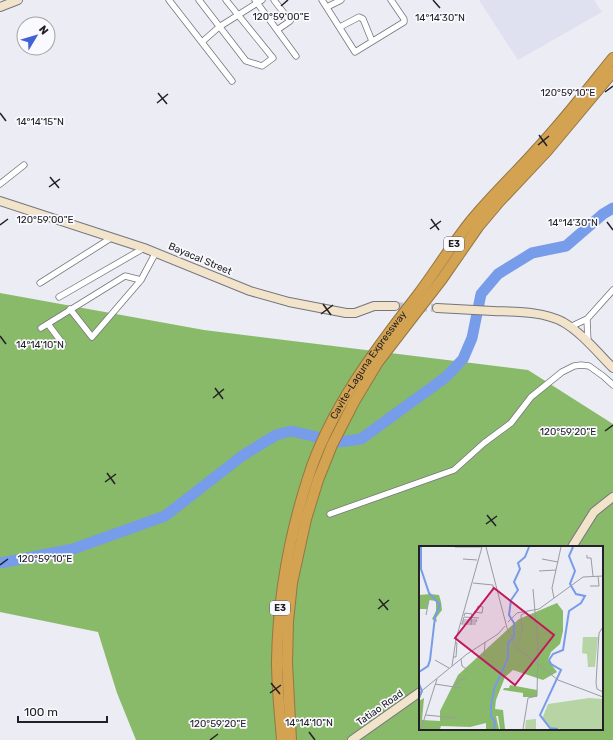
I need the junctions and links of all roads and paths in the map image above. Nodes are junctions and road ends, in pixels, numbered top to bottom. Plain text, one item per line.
1 (18, 0) edge
2 (169, 0) edge
3 (199, 0) edge
4 (226, 0) edge
5 (274, 0) edge
6 (322, 0) edge
7 (341, 0) edge
8 (391, 0) edge
9 (258, 1) edge
10 (0, 7) edge
11 (327, 7) junction
12 (238, 15) junction
13 (219, 27) junction
14 (340, 27) junction
15 (277, 30) junction
16 (372, 41) junction
17 (202, 42) junction
18 (296, 56) dead end
19 (613, 58) edge
20 (613, 72) edge
21 (232, 80) dead end
22 (24, 165) dead end
23 (0, 184) edge
24 (0, 201) edge
25 (111, 238) junction
26 (144, 248) junction
27 (156, 252) junction
28 (141, 280) junction
29 (40, 283) dead end
30 (613, 290) edge
31 (59, 297) dead end
32 (395, 306) tunnel mouth
33 (437, 308) tunnel mouth
34 (70, 309) junction
35 (587, 318) junction
36 (48, 324) junction
37 (570, 327) junction
38 (41, 328) dead end
39 (588, 343) junction
40 (63, 344) dead end
41 (613, 368) edge
42 (613, 385) edge
43 (349, 402) junction
44 (313, 479) junction
45 (613, 497) edge
46 (330, 514) dead end
47 (573, 546) edge
48 (419, 693) edge
49 (282, 740) edge
50 (291, 740) edge
51 (352, 740) edge

1 - 10 main road
2 - 17 street
3 - 13 street
4 - 12 street
5 - 15 street
6 - 11 street
7 - 11 street
8 - 16 street
9 - 12 street
9 - 15 street
11 - 14 street
12 - 13 street
12 - 13 street
13 - 17 street
14 - 16 street
14 - 16 street
15 - 18 street
17 - 21 street
19 - 43 highway, Cavite–Laguna Expressway / E3
20 - 43 highway, Cavite–Laguna Expressway / E3
22 - 23 street
24 - 25 main road, Bayacal Street
25 - 26 main road, Bayacal Street
25 - 29 street
26 - 27 main road, Bayacal Street
26 - 31 street
27 - 28 street
27 - 32 main road, Bayacal Street
28 - 34 street
28 - 34 street
30 - 35 street
33 - 37 main road
34 - 36 street
35 - 37 street
35 - 39 street
36 - 38 street
36 - 40 street
37 - 39 main road
39 - 41 main road
42 - 46 street
43 - 44 highway, Cavite–Laguna Expressway / E3
44 - 49 highway, Cavite–Laguna Expressway / E3
44 - 50 highway, Cavite–Laguna Expressway / E3
45 - 47 main road
48 - 51 main road, Tatiao Road

